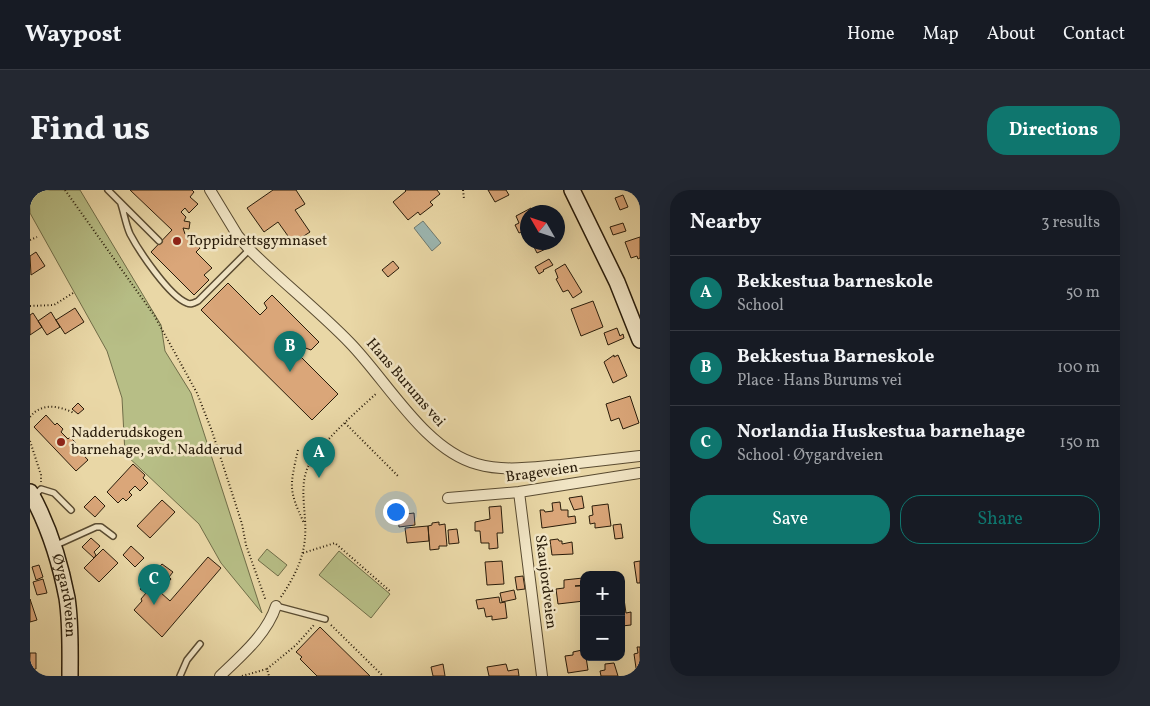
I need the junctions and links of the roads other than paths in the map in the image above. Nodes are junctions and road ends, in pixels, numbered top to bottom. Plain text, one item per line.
1 (108, 190) edge
2 (210, 190) edge
3 (572, 190) edge
4 (121, 204) junction
5 (159, 241) dead end
6 (250, 250) junction
7 (640, 340) edge
8 (640, 456) edge
9 (640, 473) edge
10 (519, 492) junction
11 (35, 493) edge
12 (448, 498) dead end
13 (71, 510) dead end
14 (113, 536) dead end
15 (54, 546) junction
16 (276, 606) joint
17 (323, 619) road end
18 (200, 644) dead end
19 (70, 676) edge
20 (180, 676) edge
21 (220, 676) edge
22 (542, 676) edge

1 - 4 lane
2 - 6 street, Hans Burums vei
3 - 7 street
4 - 5 lane
4 - 6 lane
6 - 8 street, Hans Burums vei
9 - 10 street, Brageveien
10 - 12 street, Brageveien
10 - 22 street, Skaujordveien
11 - 13 lane
11 - 15 street, Øygardveien
14 - 15 lane
15 - 19 street, Øygardveien
16 - 17 lane
16 - 21 street
18 - 20 lane

